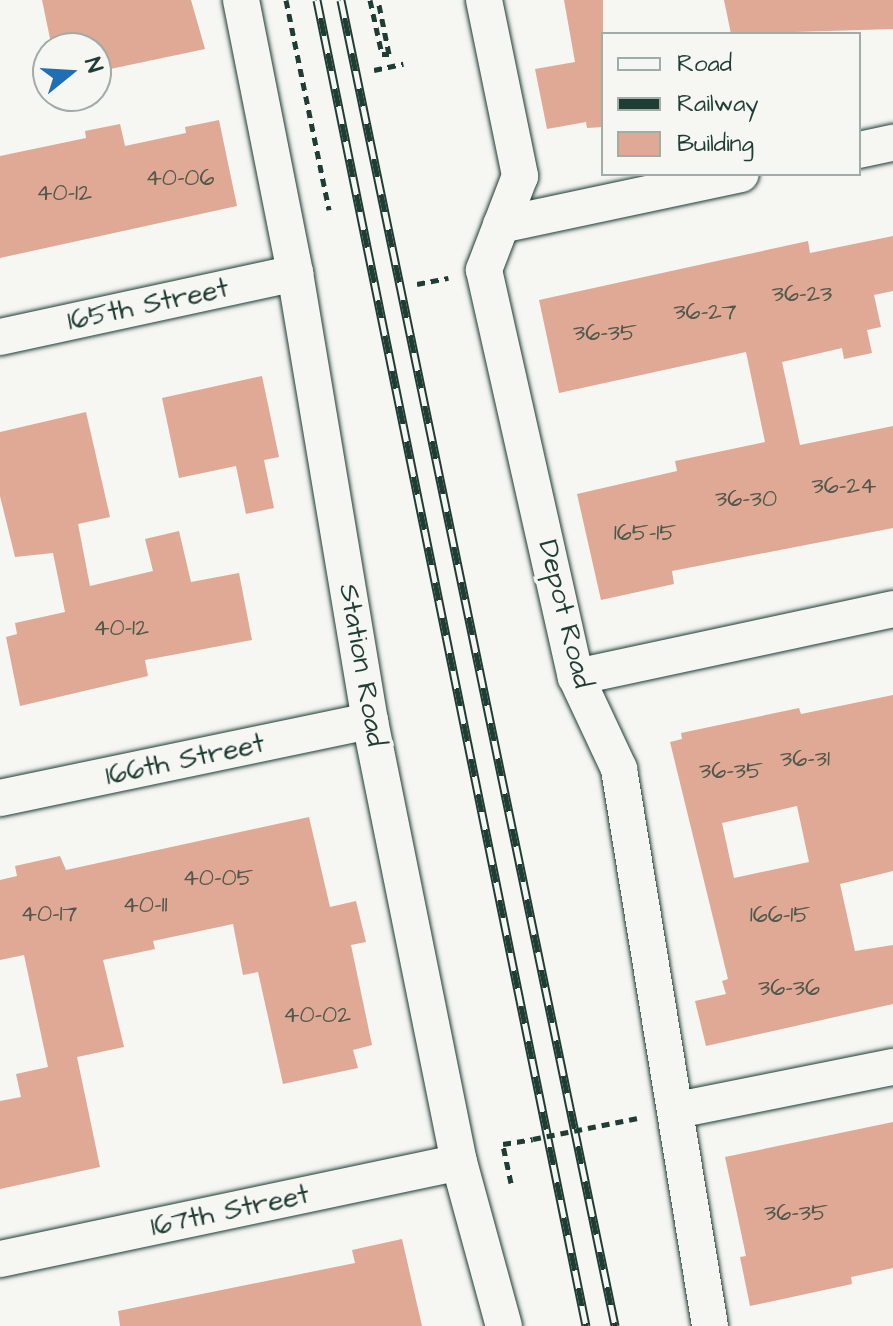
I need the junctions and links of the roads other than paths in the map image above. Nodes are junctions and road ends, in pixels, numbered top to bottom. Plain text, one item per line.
1 (241, 0) edge
2 (484, 0) edge
3 (893, 143) edge
4 (861, 150) edge
5 (732, 176) edge
6 (501, 225) junction
7 (295, 273) junction
8 (0, 337) edge
9 (893, 609) edge
10 (576, 677) junction
11 (370, 721) junction
12 (0, 798) edge
13 (893, 1067) edge
14 (660, 1113) junction
15 (459, 1162) junction
16 (0, 1259) edge
17 (504, 1326) edge
18 (710, 1326) edge

1 - 7 street, Station Road
2 - 6 street, Depot Road
3 - 4 street
5 - 6 street
6 - 10 street, Depot Road
7 - 8 street, 165th Street
7 - 11 street, Station Road
9 - 10 street
10 - 14 street, Depot Road
11 - 12 street, 166th Street
11 - 15 street, Station Road
13 - 14 street
14 - 18 street, Depot Road
15 - 16 street, 167th Street
15 - 17 street, Station Road

